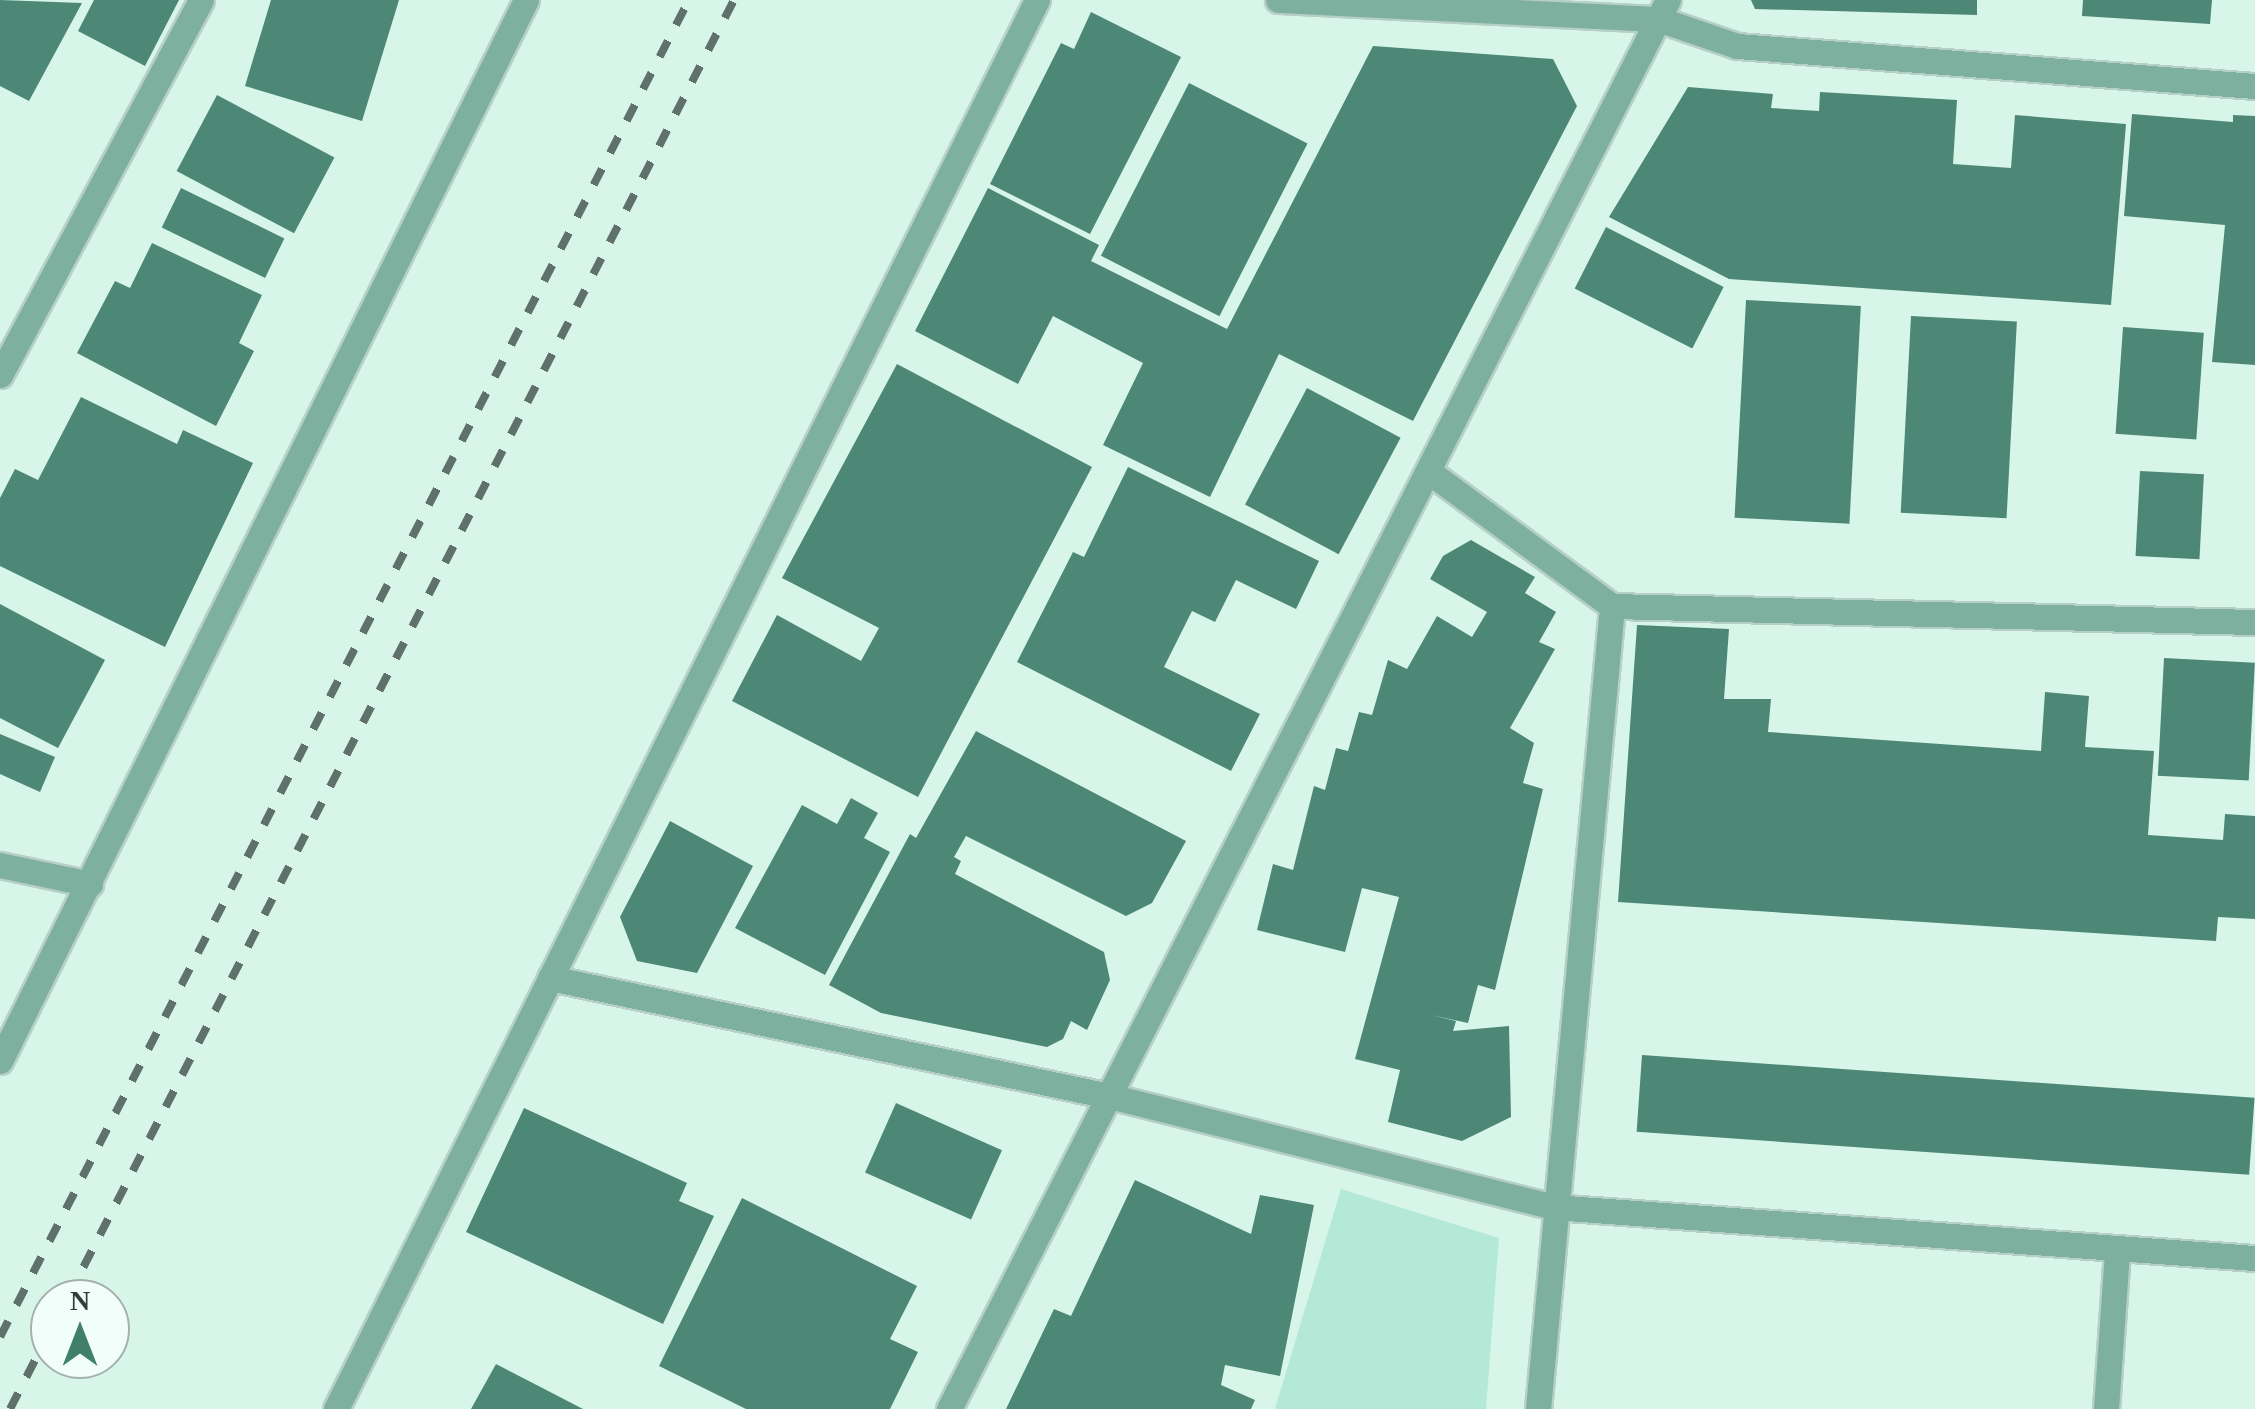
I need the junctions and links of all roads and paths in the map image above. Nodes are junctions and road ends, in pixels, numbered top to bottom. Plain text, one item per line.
1 (201, 0) edge
2 (526, 0) edge
3 (1037, 0) edge
4 (1278, 0) edge
5 (1663, 10) edge
6 (2255, 86) edge
7 (7, 343) edge
8 (0, 375) edge
9 (1428, 471) junction
10 (1612, 606) junction
11 (2255, 622) edge
12 (0, 865) edge
13 (90, 884) junction
14 (550, 978) junction
15 (0, 1061) edge
16 (1110, 1096) junction
17 (1553, 1206) junction
18 (2117, 1251) junction
19 (2255, 1258) edge
20 (336, 1409) edge
21 (950, 1409) edge
22 (1538, 1409) edge
23 (2106, 1409) edge

1 - 7 street
2 - 13 street
3 - 14 street
4 - 5 street
5 - 6 street
5 - 9 street
7 - 8 street
9 - 10 street
9 - 16 street
10 - 11 street
10 - 17 street
12 - 13 street
13 - 15 street
14 - 16 street
14 - 20 street
16 - 17 street
16 - 21 street
17 - 18 street
17 - 22 street
18 - 19 street
18 - 23 street

